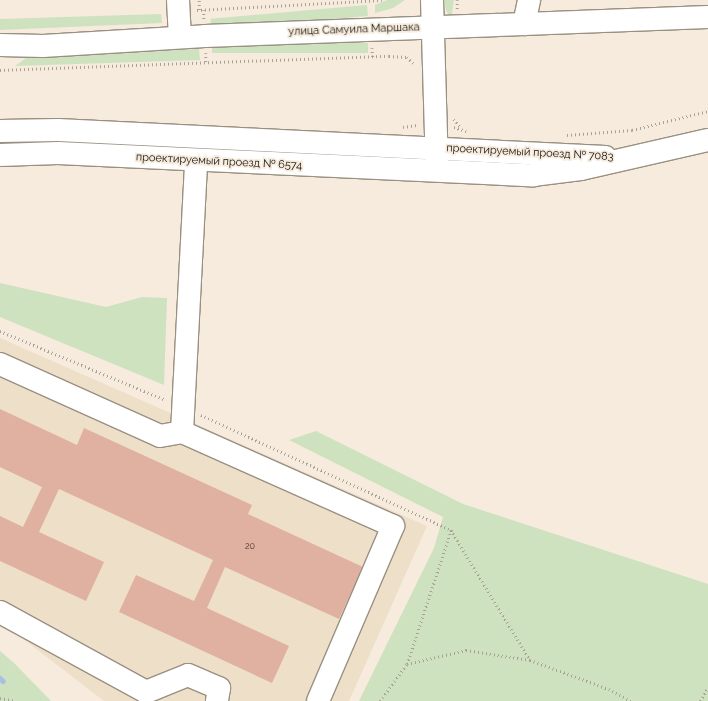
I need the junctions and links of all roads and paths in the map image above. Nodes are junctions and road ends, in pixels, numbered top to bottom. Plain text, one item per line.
1 (200, 0) edge
2 (382, 0) edge
3 (432, 0) edge
4 (529, 0) edge
5 (186, 7) edge
6 (708, 17) edge
7 (524, 24) junction
8 (433, 27) junction
9 (180, 37) junction
10 (0, 45) edge
11 (415, 66) dead end
12 (0, 70) edge
13 (708, 112) edge
14 (415, 125) junction
15 (395, 128) dead end
16 (0, 131) edge
17 (431, 131) junction
18 (469, 132) dead end
19 (564, 135) dead end
20 (708, 140) edge
21 (0, 155) edge
22 (624, 158) junction
23 (196, 161) junction
24 (437, 172) junction
25 (0, 331) edge
26 (0, 364) edge
27 (185, 399) junction
28 (182, 432) junction
29 (451, 530) dead end
30 (0, 612) edge
31 (407, 664) junction
32 (708, 687) edge
33 (0, 698) edge
34 (16, 701) edge
35 (217, 701) edge
36 (318, 701) edge
37 (380, 701) edge
38 (631, 701) edge
39 (700, 701) edge

1 - 5 path
2 - 5 path
3 - 8 main road
4 - 7 main road
5 - 9 main road
6 - 7 main road, улица Самуила Маршака
7 - 8 main road, улица Самуила Маршака
8 - 9 main road, улица Самуила Маршака
8 - 17 main road
9 - 10 main road, улица Самуила Маршака
11 - 12 path
13 - 19 path
14 - 15 path
14 - 17 path
14 - 17 path
16 - 17 main road
17 - 18 path
17 - 22 main road, проектируемый проезд № 7083
17 - 24 main road
20 - 22 main road, проектируемый проезд № 7083
21 - 23 main road, проектируемый проезд № 6574
22 - 24 main road, проектируемый проезд № 7083
23 - 24 main road, проектируемый проезд № 6574
23 - 27 main road
25 - 27 path
26 - 28 main road
27 - 28 main road
28 - 36 main road
29 - 31 path
30 - 35 main road
31 - 37 path
31 - 38 path
32 - 39 path
33 - 34 path

